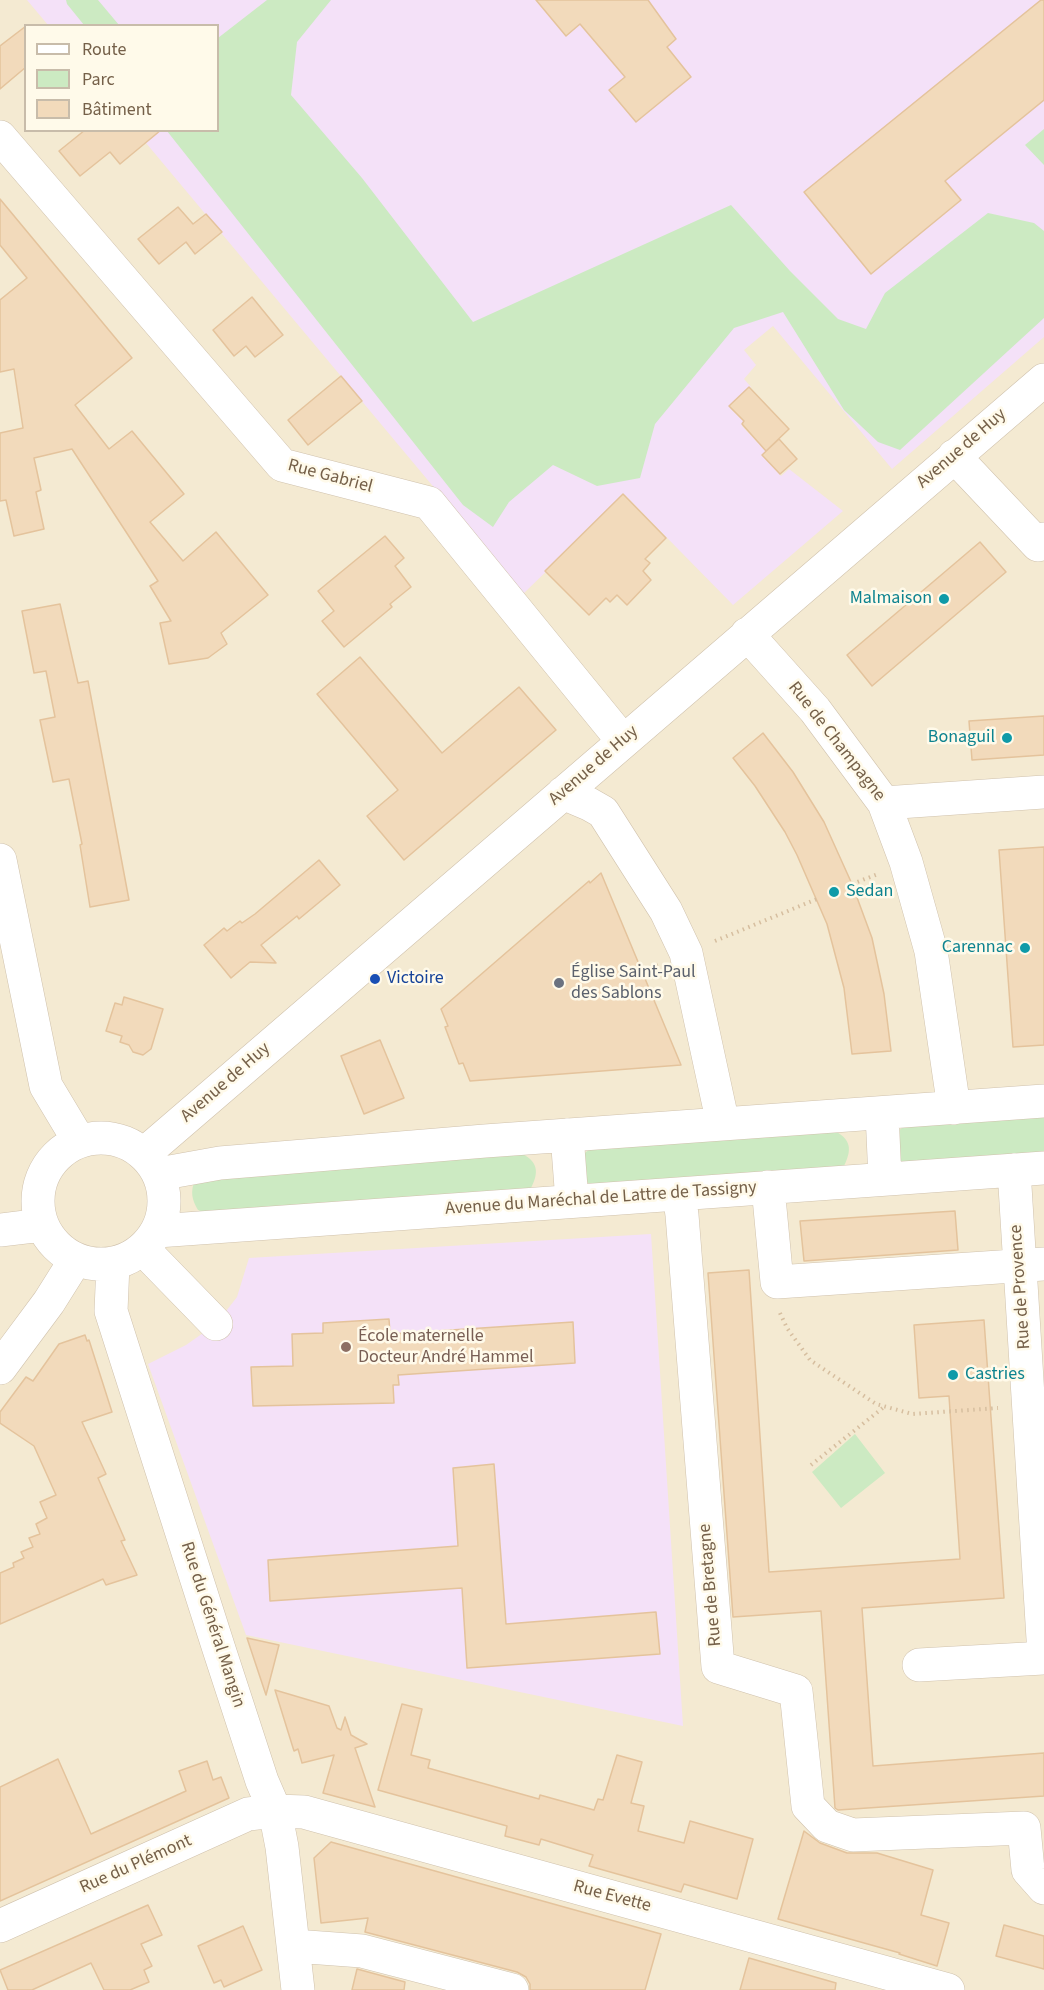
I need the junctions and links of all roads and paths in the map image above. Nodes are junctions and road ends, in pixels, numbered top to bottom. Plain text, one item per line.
1 (0, 137) edge
2 (1044, 380) edge
3 (954, 456) junction
4 (1044, 539) edge
5 (747, 634) junction
6 (623, 741) junction
7 (1044, 792) edge
8 (563, 793) junction
9 (884, 803) junction
10 (0, 860) edge
11 (817, 899) dead end
12 (686, 953) junction
13 (646, 970) dead end
14 (1044, 1101) edge
15 (954, 1107) junction
16 (882, 1113) junction
17 (723, 1124) junction
18 (567, 1135) junction
19 (79, 1141) junction
20 (152, 1164) junction
21 (1029, 1169) edge
22 (885, 1179) junction
23 (768, 1188) junction
24 (679, 1194) junction
25 (572, 1201) junction
26 (42, 1226) junction
27 (0, 1230) edge
28 (150, 1240) junction
29 (76, 1259) junction
30 (113, 1264) junction
31 (1031, 1265) edge
32 (777, 1282) junction
33 (216, 1324) dead end
34 (1035, 1347) edge
35 (0, 1368) edge
36 (1029, 1406) junction
37 (885, 1407) junction
38 (811, 1465) dead end
39 (1044, 1656) edge
40 (919, 1665) dead end
41 (275, 1811) junction
42 (1044, 1888) edge
43 (0, 1926) edge
44 (294, 1946) junction
45 (298, 1990) edge
46 (512, 1990) edge
47 (948, 1990) edge

1 - 6 street, Rue Gabriel
2 - 3 street, Avenue de Huy
3 - 4 street
3 - 5 street, Avenue de Huy
5 - 6 street, Avenue de Huy
5 - 9 street, Rue de Champagne
6 - 8 street, Avenue de Huy
7 - 9 street
8 - 12 street
8 - 20 street, Avenue de Huy
9 - 15 street, Rue de Champagne
10 - 19 street
11 - 12 path
12 - 13 path
12 - 17 street
14 - 15 street
15 - 16 street
16 - 17 street
16 - 22 street
17 - 18 street
18 - 20 street
18 - 25 street
19 - 20 street
19 - 26 street
20 - 28 street
21 - 22 street, Avenue du Maréchal de Lattre de Tassigny
21 - 31 street, Rue de Provence
22 - 23 street, Avenue du Maréchal de Lattre de Tassigny
23 - 24 street, Avenue du Maréchal de Lattre de Tassigny
23 - 32 street
24 - 25 street, Avenue du Maréchal de Lattre de Tassigny
24 - 42 street, Rue de Bretagne
25 - 28 street, Avenue du Maréchal de Lattre de Tassigny
26 - 27 street
26 - 29 street
28 - 30 street
28 - 33 street
29 - 30 street
29 - 35 street
30 - 41 street, Rue du Général Mangin
31 - 32 street
31 - 34 street, Rue de Provence
32 - 37 path
34 - 36 street, Rue de Provence
36 - 37 path
36 - 39 street, Rue de Provence
37 - 38 path
39 - 40 street
41 - 43 street, Rue du Plémont
41 - 44 street, Rue du Général Mangin
41 - 47 street, Rue Evette
44 - 45 street, Rue du Général Mangin
44 - 46 street

